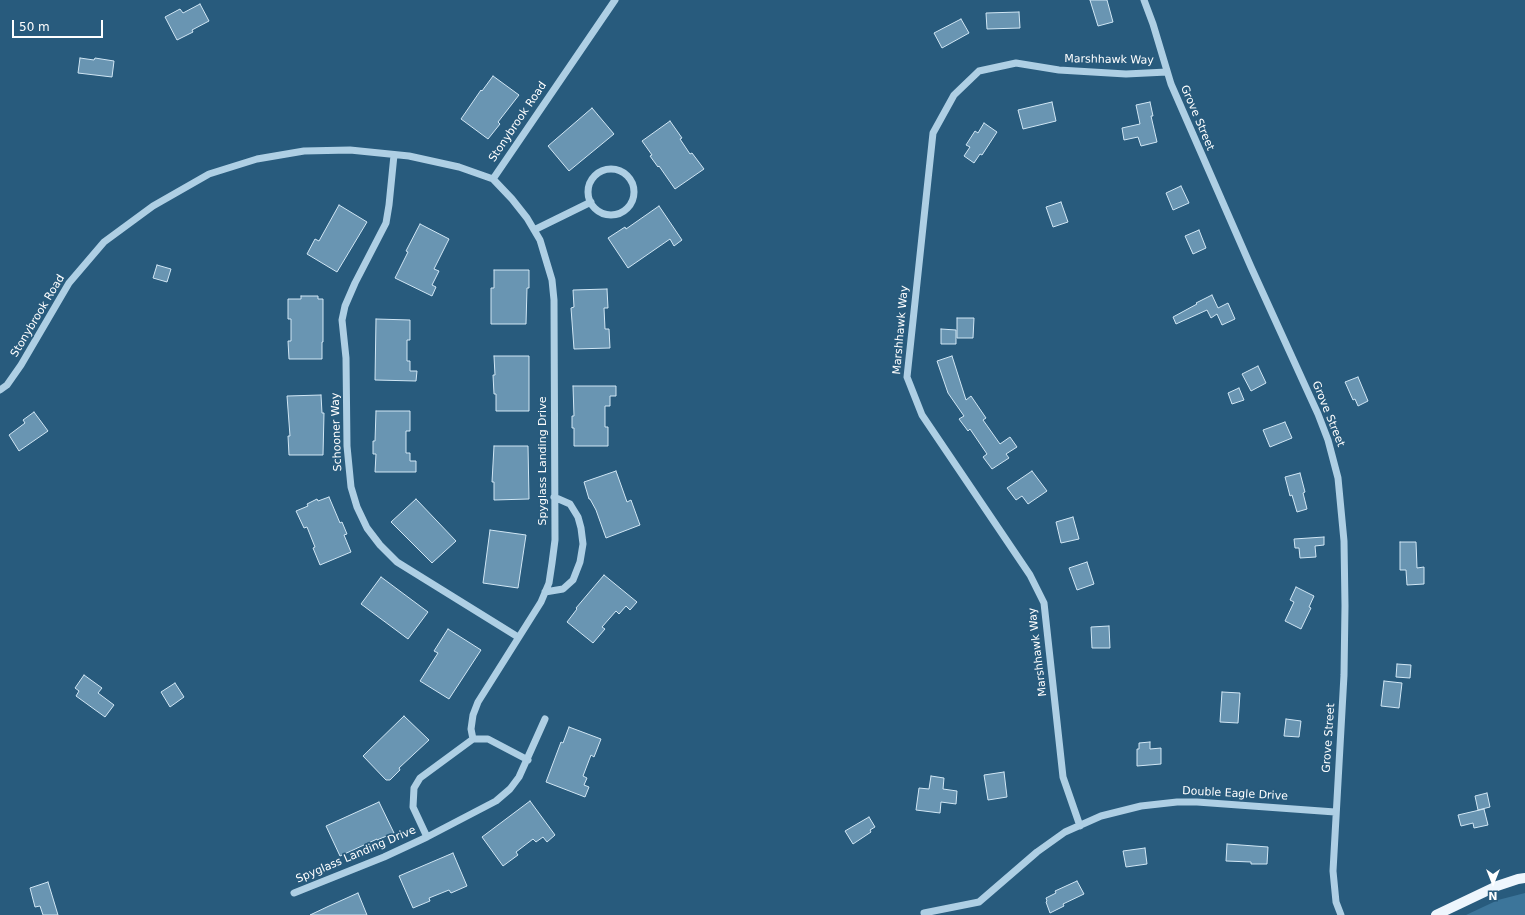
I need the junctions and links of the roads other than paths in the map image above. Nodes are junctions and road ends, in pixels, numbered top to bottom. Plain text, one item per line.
1 (615, 0) edge
2 (1144, 0) edge
3 (1167, 72) junction
4 (394, 155) junction
5 (493, 179) junction
6 (591, 202) junction
7 (534, 230) junction
8 (0, 390) edge
9 (554, 497) junction
10 (545, 592) junction
11 (518, 637) junction
12 (545, 719) dead end
13 (473, 739) junction
14 (528, 760) junction
15 (1335, 812) junction
16 (1080, 826) junction
17 (427, 837) junction
18 (1525, 878) edge
19 (294, 893) dead end
20 (924, 913) dead end
21 (1341, 915) edge
22 (1436, 915) edge

1 - 5 street, Stonybrook Road
2 - 3 street, Grove Street
3 - 15 street, Grove Street
3 - 16 street, Marshhawk Way
4 - 5 street, Stonybrook Road
4 - 8 street, Stonybrook Road
4 - 11 street, Schooner Way
5 - 7 street, Spyglass Landing Drive
6 - 6 street
6 - 7 street
7 - 9 street, Spyglass Landing Drive
9 - 10 street, Spyglass Landing Drive
9 - 10 street
10 - 11 street, Spyglass Landing Drive
11 - 13 street, Spyglass Landing Drive
12 - 14 street, Spyglass Landing Drive
13 - 14 street
13 - 17 street, Spyglass Landing Drive
14 - 17 street, Spyglass Landing Drive
15 - 16 street, Double Eagle Drive
15 - 21 street, Grove Street
16 - 20 street, Double Eagle Drive
17 - 19 street, Spyglass Landing Drive
18 - 22 main road

